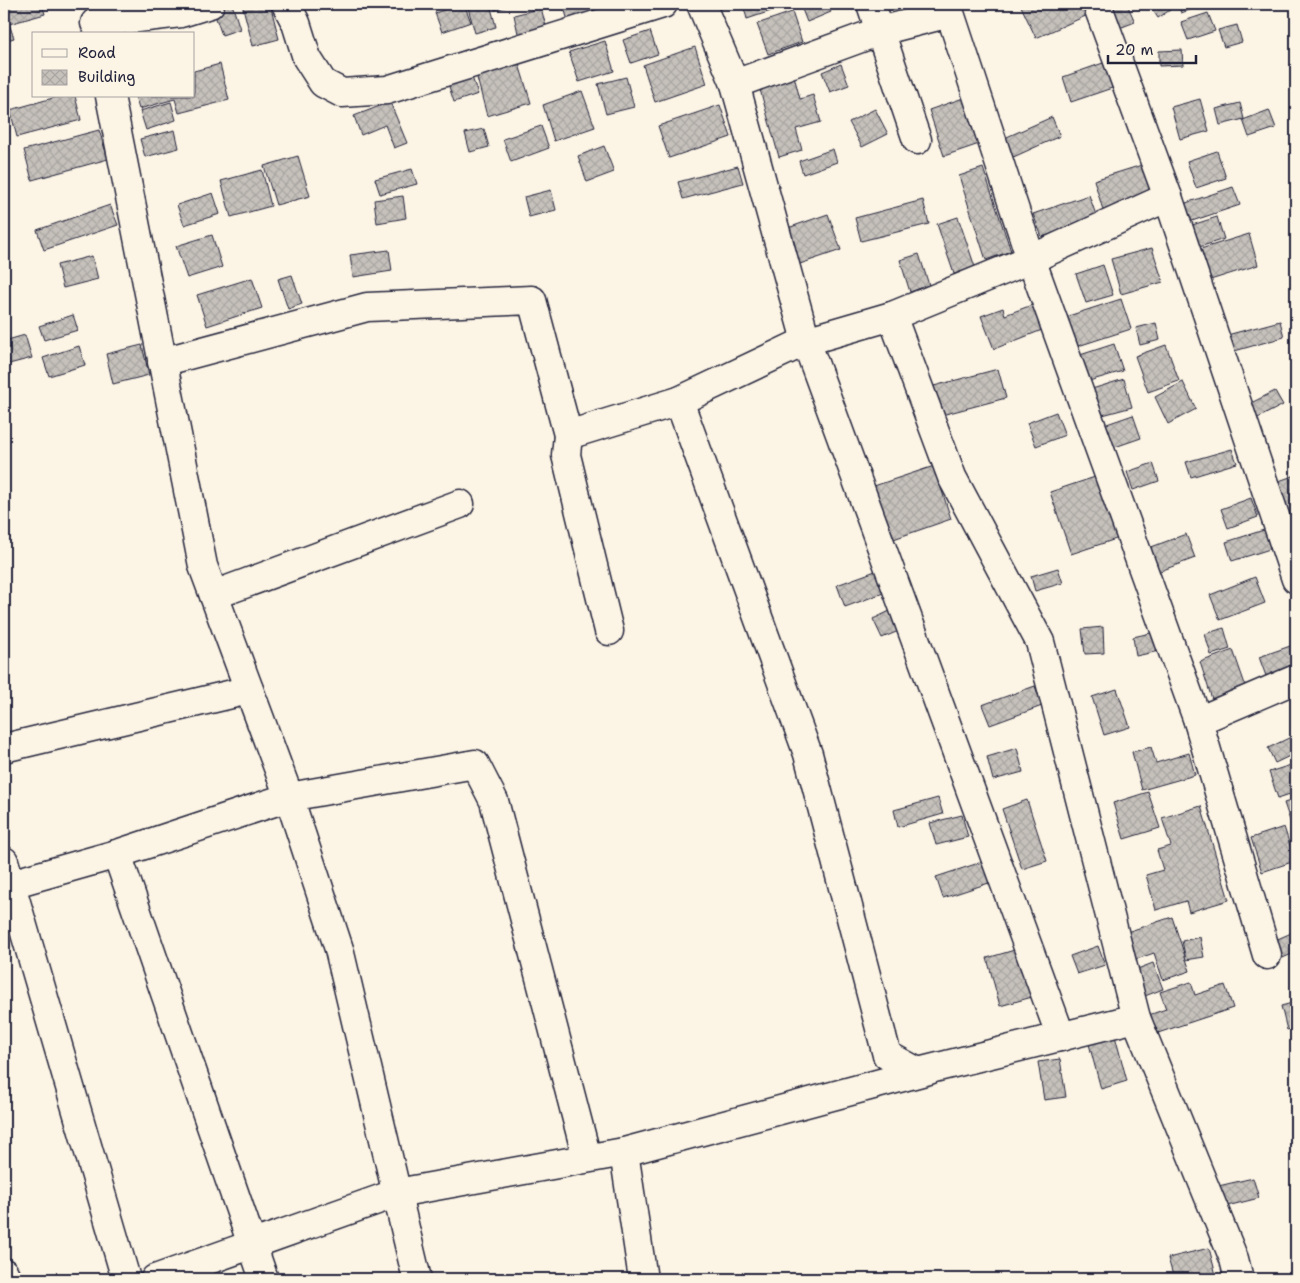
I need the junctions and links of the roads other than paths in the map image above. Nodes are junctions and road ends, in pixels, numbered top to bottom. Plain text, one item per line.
1 (210, 4) edge
2 (286, 4) edge
3 (663, 4) edge
4 (701, 4) edge
5 (872, 4) edge
6 (1097, 4) edge
7 (94, 20) edge
8 (880, 31) junction
9 (735, 84) junction
10 (110, 98) edge
11 (917, 140) dead end
12 (1168, 197) junction
13 (1031, 259) junction
14 (892, 316) junction
15 (806, 341) junction
16 (162, 362) junction
17 (679, 402) junction
18 (568, 435) junction
19 (460, 504) dead end
20 (1296, 579) edge
21 (214, 595) junction
22 (609, 631) dead end
23 (1296, 679) edge
24 (249, 690) junction
25 (1198, 721) junction
26 (4, 748) edge
27 (289, 796) junction
28 (117, 854) junction
29 (7, 872) edge
30 (1267, 955) dead end
31 (1136, 1018) junction
32 (1061, 1037) junction
33 (931, 1069) junction
34 (624, 1152) junction
35 (587, 1158) junction
36 (397, 1193) junction
37 (252, 1244) junction
38 (4, 1273) edge
39 (7, 1279) edge
40 (126, 1279) edge
41 (156, 1279) edge
42 (264, 1279) edge
43 (417, 1279) edge
44 (643, 1279) edge
45 (1239, 1279) edge

1 - 7 street
2 - 3 street
4 - 9 street
5 - 8 street
6 - 12 street
8 - 9 street
8 - 11 street
8 - 13 street
9 - 15 street
10 - 16 street
12 - 13 street
12 - 20 street
13 - 14 street
13 - 25 street
14 - 15 street
14 - 31 street
15 - 17 street
15 - 32 street
16 - 18 street
16 - 21 street
17 - 18 street
17 - 33 street
18 - 22 street
19 - 21 street
21 - 24 street
23 - 25 street
24 - 26 street
24 - 27 street
25 - 30 street
27 - 28 street
27 - 35 street
27 - 36 street
28 - 29 street
28 - 37 street
29 - 40 street
31 - 32 street
31 - 45 street
32 - 33 street
33 - 34 street
34 - 35 street
34 - 44 street
35 - 36 street
36 - 37 street
36 - 43 street
37 - 41 street
37 - 42 street
38 - 39 street

